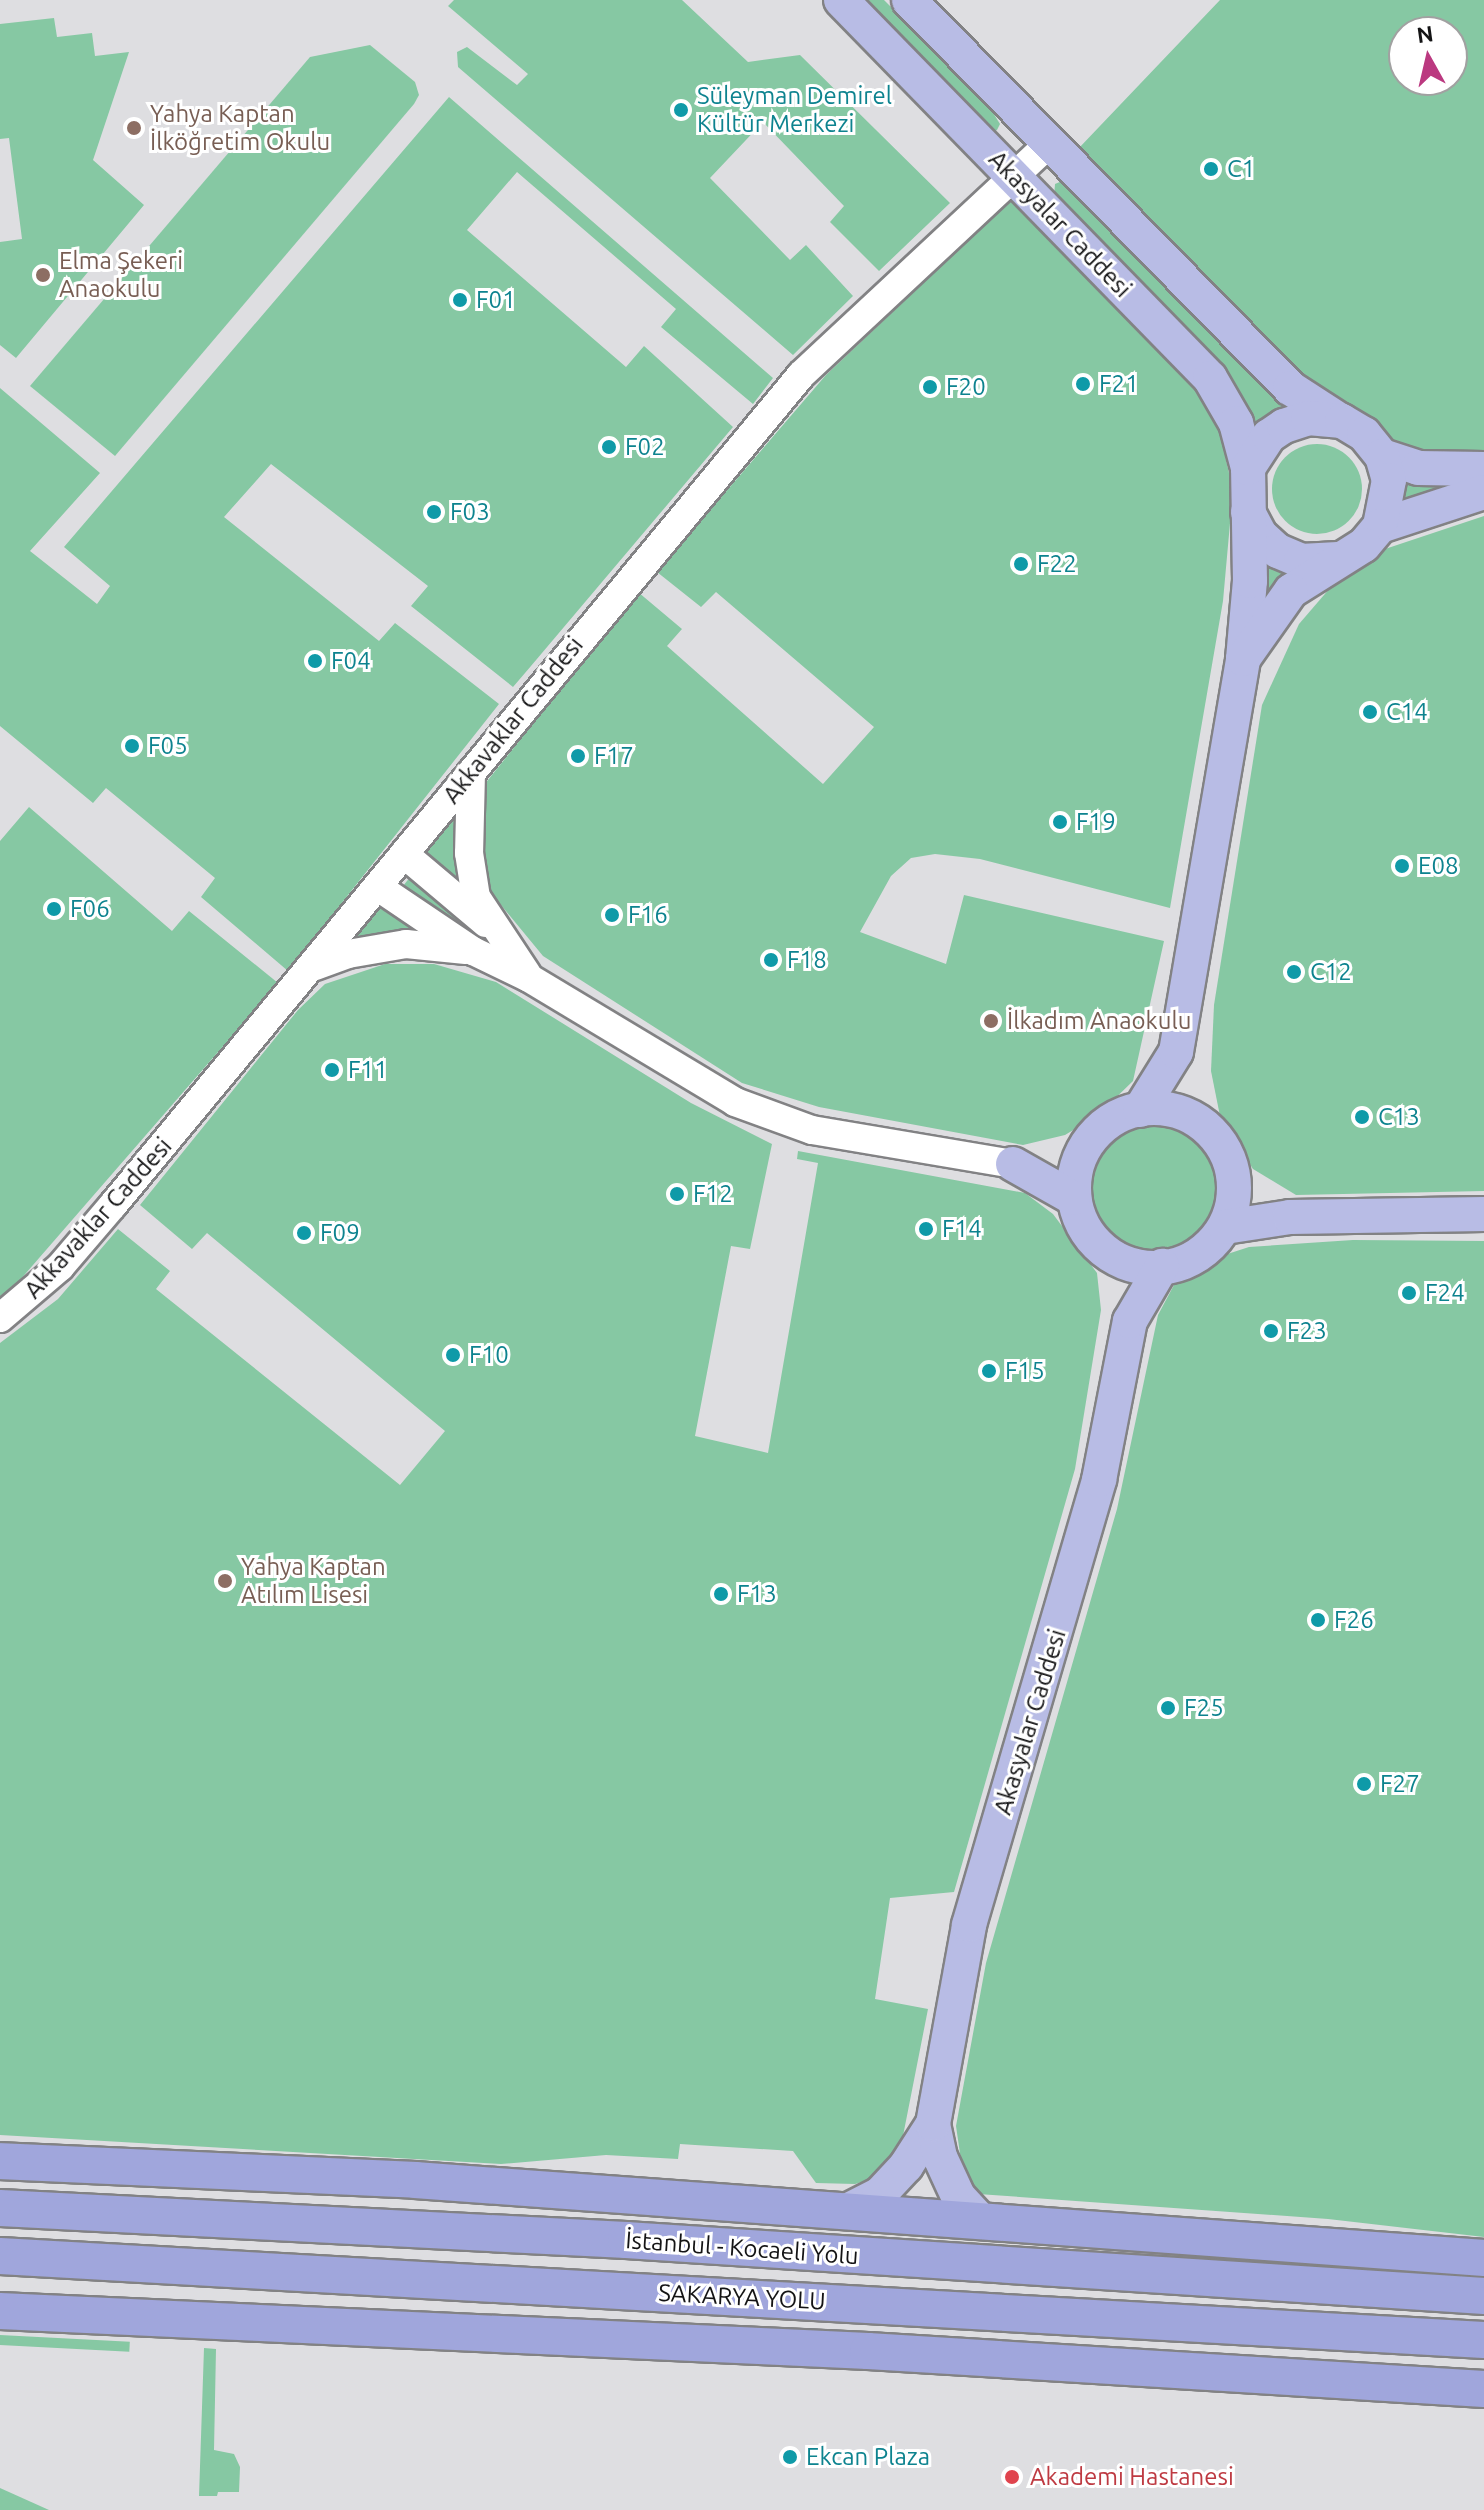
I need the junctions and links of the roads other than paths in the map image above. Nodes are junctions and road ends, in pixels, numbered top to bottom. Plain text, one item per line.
1 (841, 0) edge
2 (909, 0) edge
3 (1049, 144) junction
4 (1012, 174) junction
5 (1342, 421) junction
6 (1382, 456) junction
7 (1248, 468) junction
8 (1484, 469) edge
9 (1484, 492) edge
10 (1248, 512) junction
11 (1380, 526) junction
12 (1338, 559) junction
13 (1243, 659) junction
14 (471, 773) junction
15 (404, 854) junction
16 (378, 887) junction
17 (495, 931) junction
18 (473, 951) junction
19 (311, 968) junction
20 (529, 978) junction
21 (1176, 1052) junction
22 (1140, 1110) junction
23 (1194, 1119) junction
24 (1080, 1155) junction
25 (1013, 1164) junction
26 (1236, 1186) junction
27 (1073, 1198) junction
28 (1484, 1214) edge
29 (1290, 1217) junction
30 (1225, 1227) junction
31 (1114, 1259) junction
32 (1162, 1266) junction
33 (0, 1318) edge
34 (1130, 1321) junction
35 (933, 2124) junction
36 (0, 2161) edge
37 (104, 2166) junction
38 (0, 2208) edge
39 (845, 2212) junction
40 (982, 2222) junction
41 (626, 2240) junction
42 (0, 2256) edge
43 (1484, 2258) edge
44 (1484, 2296) edge
45 (0, 2311) edge
46 (1484, 2340) edge
47 (1484, 2389) edge

1 - 4 main road, Akasyalar Caddesi
2 - 3 main road, Akasyalar Caddesi
3 - 4 street, Akkavaklar Caddesi
3 - 5 main road, Akasyalar Caddesi
4 - 7 main road, Akasyalar Caddesi
4 - 14 street, Akkavaklar Caddesi
5 - 6 main road
5 - 7 main road
6 - 8 main road
6 - 11 main road
7 - 10 main road
9 - 11 main road
10 - 12 main road
10 - 13 main road
11 - 12 main road
12 - 13 main road
13 - 21 main road
14 - 15 street, Akkavaklar Caddesi
14 - 17 street
15 - 16 street, Akkavaklar Caddesi
15 - 17 street
16 - 18 street
16 - 19 street, Akkavaklar Caddesi
17 - 20 street
18 - 19 street
18 - 20 street
19 - 33 street, Akkavaklar Caddesi
20 - 25 street
21 - 22 main road
21 - 23 main road
22 - 23 main road
22 - 24 main road
23 - 26 main road
24 - 25 main road
24 - 27 main road
25 - 27 main road
26 - 29 main road
26 - 30 main road
27 - 31 main road
28 - 29 main road
29 - 30 main road
30 - 32 main road
31 - 32 main road
31 - 34 main road
32 - 34 main road
34 - 35 main road, Akasyalar Caddesi
35 - 39 main road
35 - 40 main road
36 - 37 highway
37 - 39 highway
37 - 41 highway
38 - 41 highway, İstanbul - Kocaeli Yolu
39 - 40 highway
40 - 43 highway
41 - 44 highway, İstanbul - Kocaeli Yolu
42 - 46 highway, SAKARYA YOLU
45 - 47 highway

